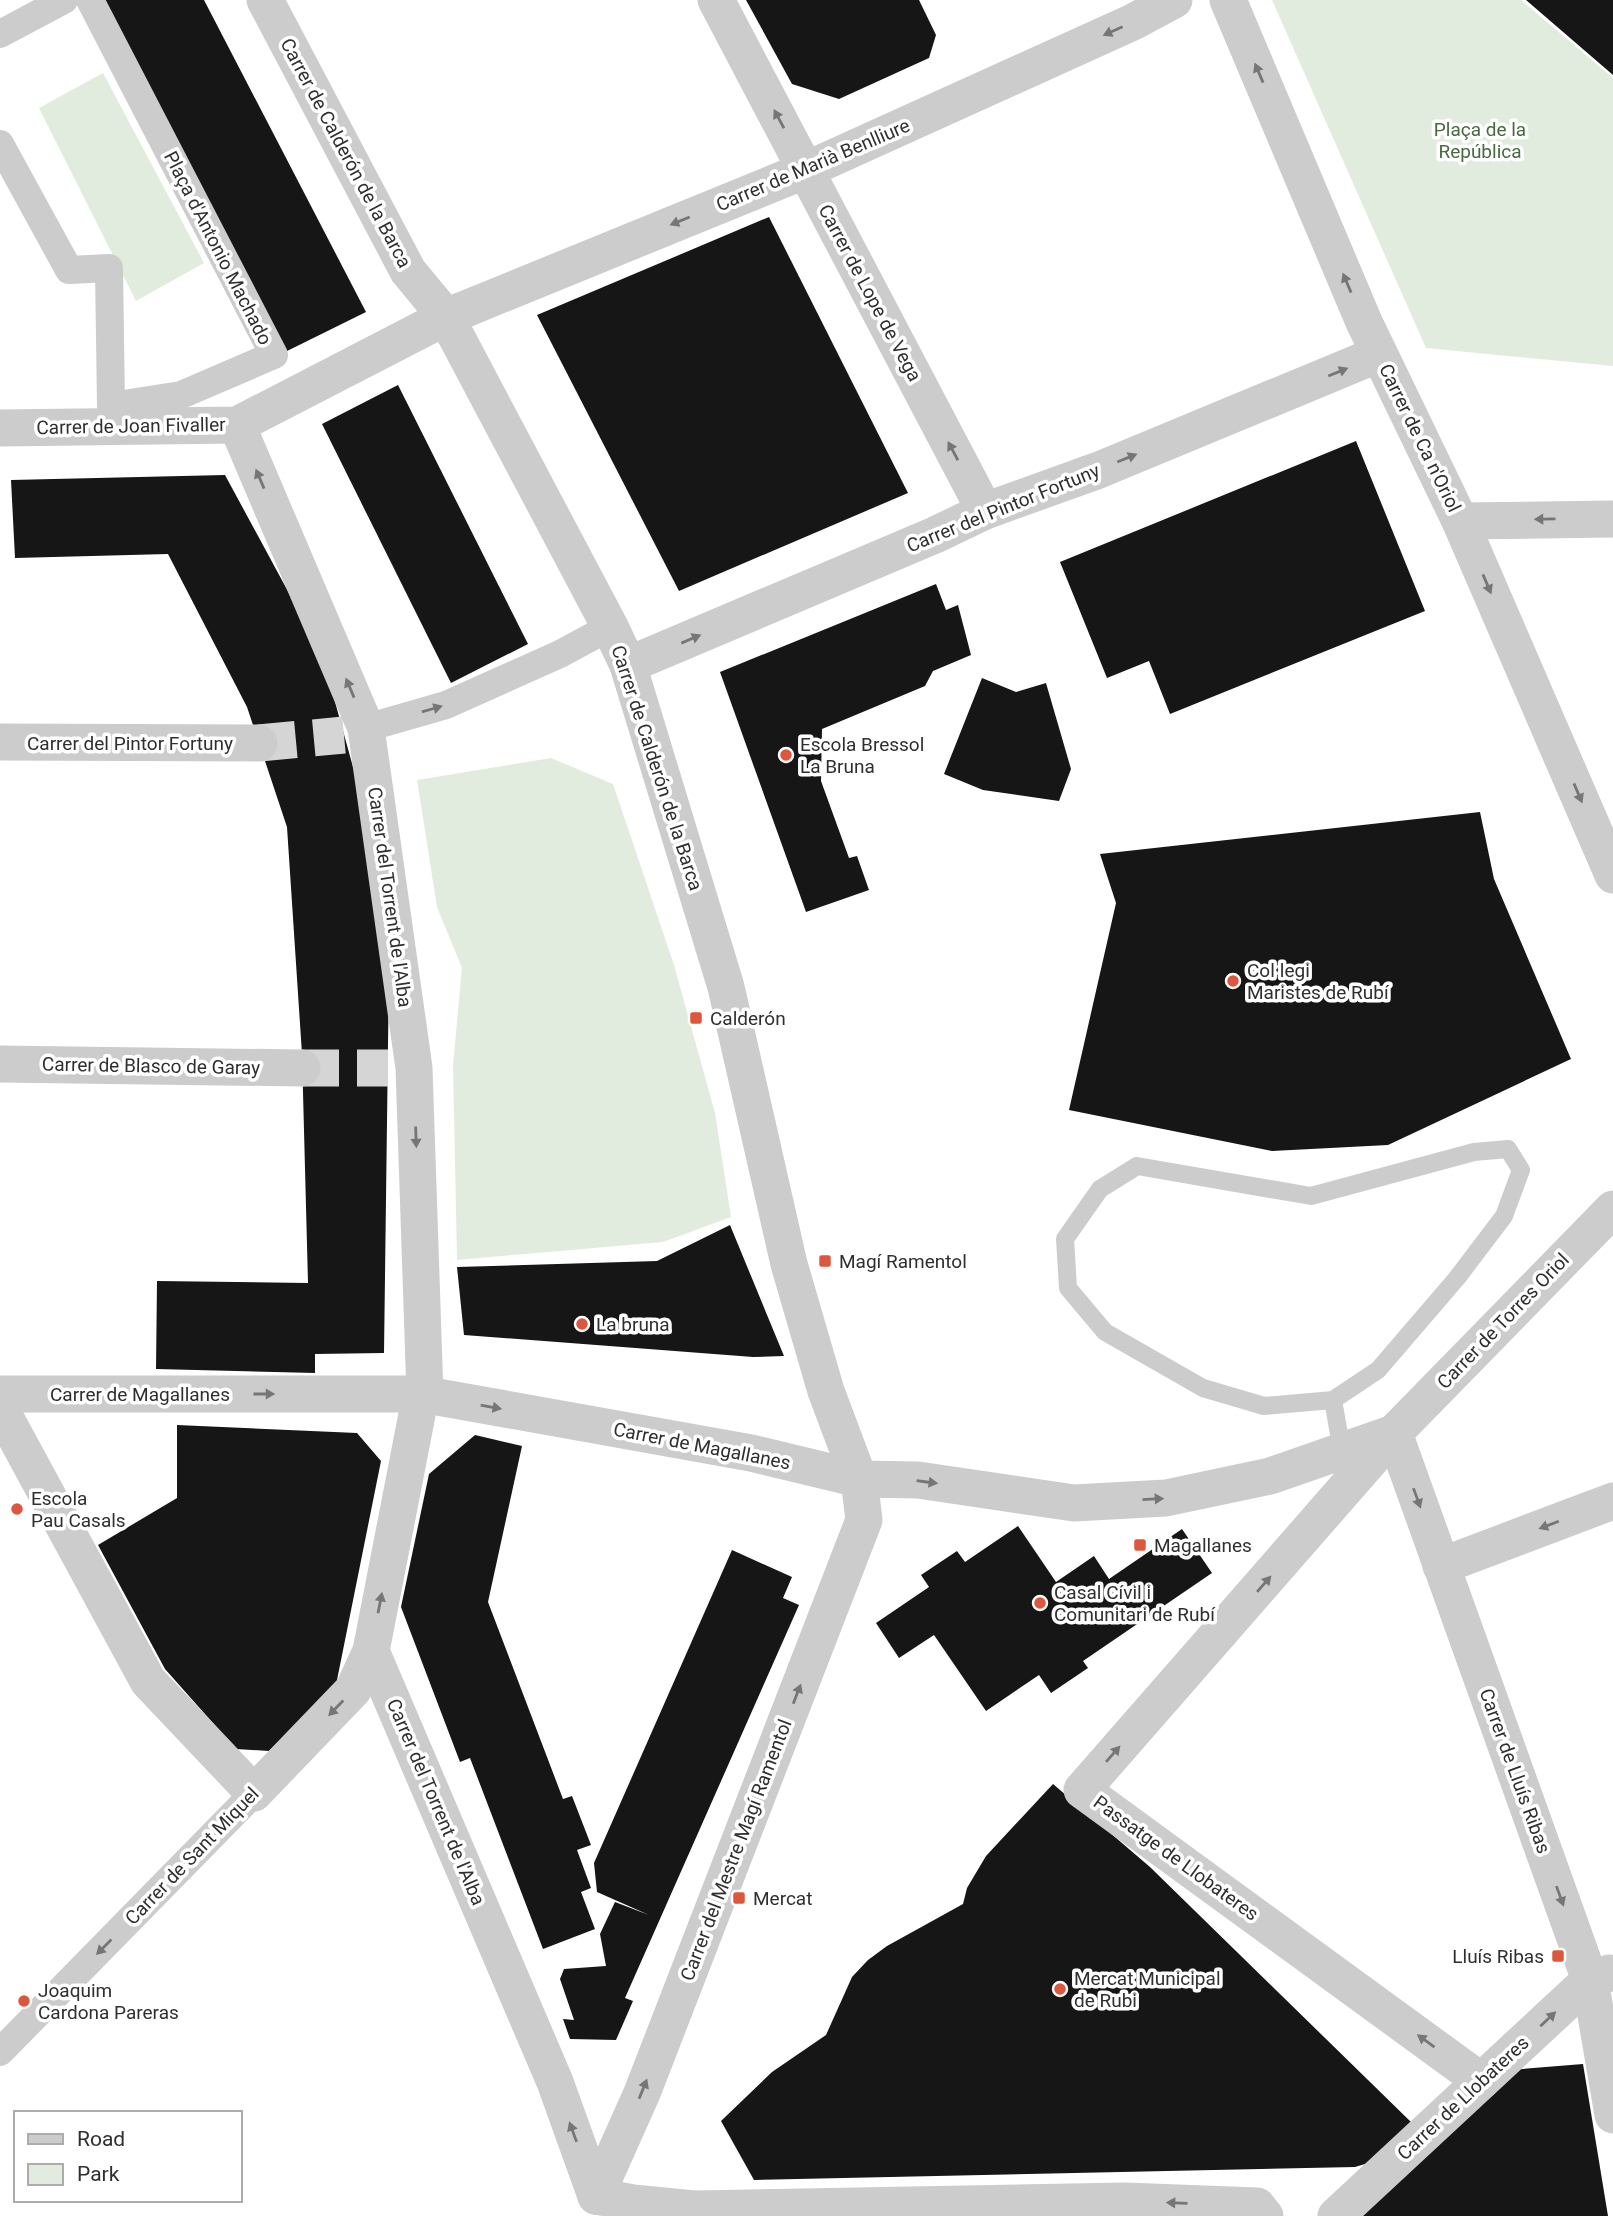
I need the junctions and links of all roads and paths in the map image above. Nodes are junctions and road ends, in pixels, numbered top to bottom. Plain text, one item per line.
1 (64, 0) edge
2 (90, 0) edge
3 (265, 0) edge
4 (716, 0) edge
5 (1174, 0) edge
6 (1228, 0) edge
7 (0, 34) edge
8 (0, 144) edge
9 (806, 170) junction
10 (446, 317) junction
11 (1379, 354) junction
12 (237, 425) junction
13 (0, 428) edge
14 (985, 511) junction
15 (1613, 519) edge
16 (1460, 521) junction
17 (610, 627) junction
18 (628, 665) junction
19 (355, 731) junction
20 (0, 742) edge
21 (259, 743) tunnel mouth
22 (1613, 875) edge
23 (0, 1064) edge
24 (302, 1068) tunnel mouth
25 (1613, 1209) edge
26 (0, 1394) edge
27 (423, 1395) junction
28 (1333, 1400) junction
29 (0, 1408) edge
30 (1394, 1433) junction
31 (1342, 1451) junction
32 (859, 1479) junction
33 (1613, 1501) edge
34 (1441, 1566) junction
35 (371, 1651) junction
36 (254, 1793) junction
37 (1602, 1976) edge
38 (0, 2052) edge
39 (1482, 2081) junction
40 (1613, 2115) edge
41 (592, 2206) edge
42 (1265, 2216) edge
43 (1336, 2216) edge

1 - 7 street
2 - 8 street, Plaça d'Antonio Machado
3 - 10 street, Carrer de Calderón de la Barca
9 -> 4 street, Carrer de Lope de Vega
5 -> 9 street, Carrer de Marià Benlliure
11 -> 6 street, Carrer de Ca n'Oriol
9 -> 10 street, Carrer de Marià Benlliure
14 -> 9 street, Carrer de Lope de Vega
10 - 12 street, Carrer de Joan Fivaller
10 - 17 street, Carrer de Calderón de la Barca
14 -> 11 street, Carrer del Pintor Fortuny
11 - 16 street, Carrer de Ca n'Oriol
12 - 13 street, Carrer de Joan Fivaller
19 -> 12 street, Carrer del Torrent de l'Alba
18 -> 14 street, Carrer del Pintor Fortuny
15 -> 16 street
16 -> 22 street, Carrer de Ca n'Oriol
17 - 18 street, Carrer de Calderón de la Barca
19 -> 17 street
18 - 32 street, Carrer de Calderón de la Barca
19 -> 27 street, Carrer del Torrent de l'Alba
20 - 21 street, Carrer del Pintor Fortuny
23 - 24 street, Carrer de Blasco de Garay
25 - 30 street, Carrer de Torres Oriol
26 -> 27 street, Carrer de Magallanes
27 -> 32 street, Carrer de Magallanes
35 -> 27 street, Carrer del Torrent de l'Alba
28 - 28 lane
28 - 31 lane
29 - 36 street
30 - 31 street, Carrer de Magallanes
30 -> 34 street, Carrer de Lluís Ribas
39 -> 30 street, Passatge de Llobateres
32 -> 31 street, Carrer de Magallanes
41 -> 32 street, Carrer del Mestre Magí Ramentol
33 -> 34 street
34 -> 37 street, Carrer de Lluís Ribas
35 -> 36 street, Carrer de Sant Miquel
41 -> 35 street, Carrer del Torrent de l'Alba
36 -> 38 street, Carrer de Sant Miquel
39 -> 37 street, Carrer de Llobateres
37 - 40 street, Carrer de Lluís Ribas
39 - 43 street, Carrer de Llobateres
42 -> 41 street

